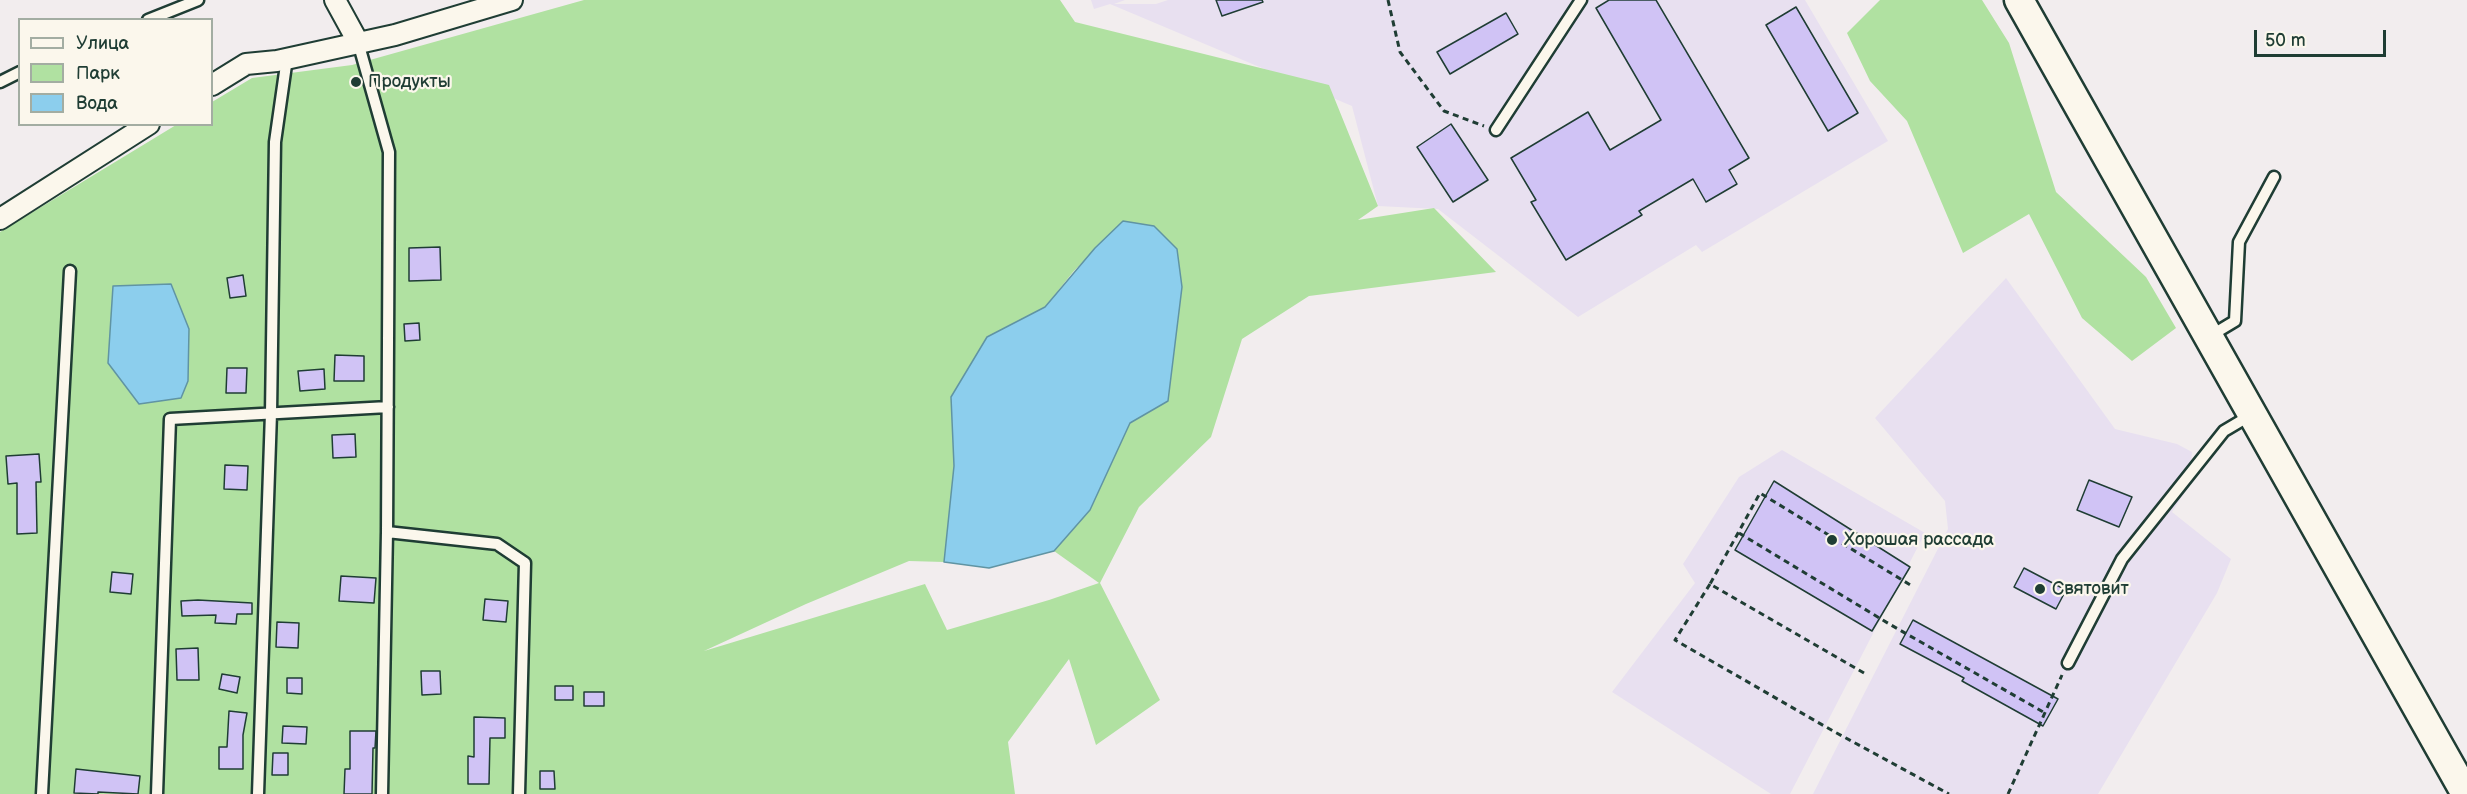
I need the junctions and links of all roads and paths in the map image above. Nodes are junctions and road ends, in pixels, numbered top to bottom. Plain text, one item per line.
1 (198, 0) edge
2 (335, 0) edge
3 (512, 0) edge
4 (1388, 0) edge
5 (1581, 0) edge
6 (2019, 0) edge
7 (153, 18) edge
8 (358, 42) junction
9 (287, 58) junction
10 (18, 73) edge
11 (0, 82) edge
12 (213, 84) edge
13 (146, 126) edge
14 (1496, 130) joint
15 (2274, 177) dead end
16 (0, 219) edge
17 (70, 271) dead end
18 (2209, 337) junction
19 (388, 407) junction
20 (271, 413) junction
21 (2252, 414) junction
22 (387, 532) junction
23 (1738, 532) junction
24 (1710, 584) junction
25 (1912, 586) dead end
26 (2068, 663) joint
27 (1864, 673) dead end
28 (2045, 713) junction
29 (42, 794) edge
30 (157, 794) edge
31 (258, 794) edge
32 (382, 794) edge
33 (519, 794) edge
34 (1949, 794) edge
35 (2008, 794) edge
36 (2466, 794) edge

1 - 7 lane
2 - 8 street
3 - 8 street
4 - 14 path
5 - 14 lane
6 - 18 main road
8 - 9 street
8 - 19 lane
9 - 12 street
9 - 20 lane
10 - 11 lane
13 - 16 street
15 - 18 lane
17 - 29 lane
18 - 21 main road
19 - 20 lane
19 - 22 lane
20 - 30 lane
20 - 31 lane
21 - 26 lane
21 - 36 main road
22 - 32 lane
22 - 33 lane
23 - 24 path
23 - 25 path
23 - 28 path
24 - 27 path
24 - 34 path
26 - 28 path
28 - 35 path

